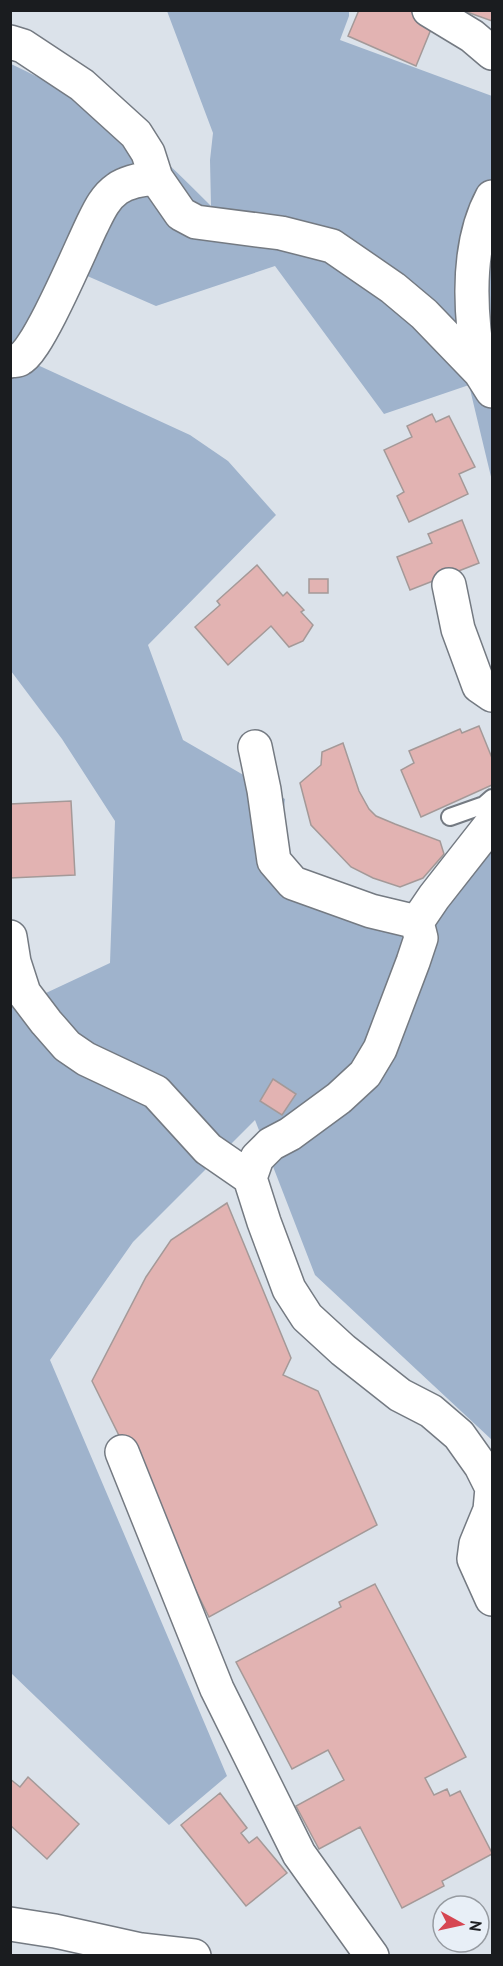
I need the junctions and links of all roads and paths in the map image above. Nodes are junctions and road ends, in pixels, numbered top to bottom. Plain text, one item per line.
1 (429, 10) edge
2 (10, 42) edge
3 (492, 53) edge
4 (156, 178) junction
5 (492, 197) edge
6 (10, 361) edge
7 (486, 381) edge
8 (449, 585) dead end
9 (492, 695) edge
10 (255, 747) dead end
11 (492, 798) edge
12 (450, 817) dead end
13 (492, 823) edge
14 (417, 922) junction
15 (10, 938) edge
16 (250, 1178) junction
17 (122, 1452) dead end
18 (492, 1599) edge
19 (10, 1924) edge
20 (194, 1956) edge
21 (372, 1956) edge

1 - 3 street
2 - 4 street
4 - 6 street
4 - 7 street
5 - 7 street
8 - 9 street
10 - 14 street
11 - 12 lane
13 - 14 street
14 - 16 street
15 - 16 street
16 - 18 street
17 - 21 street
19 - 20 street

